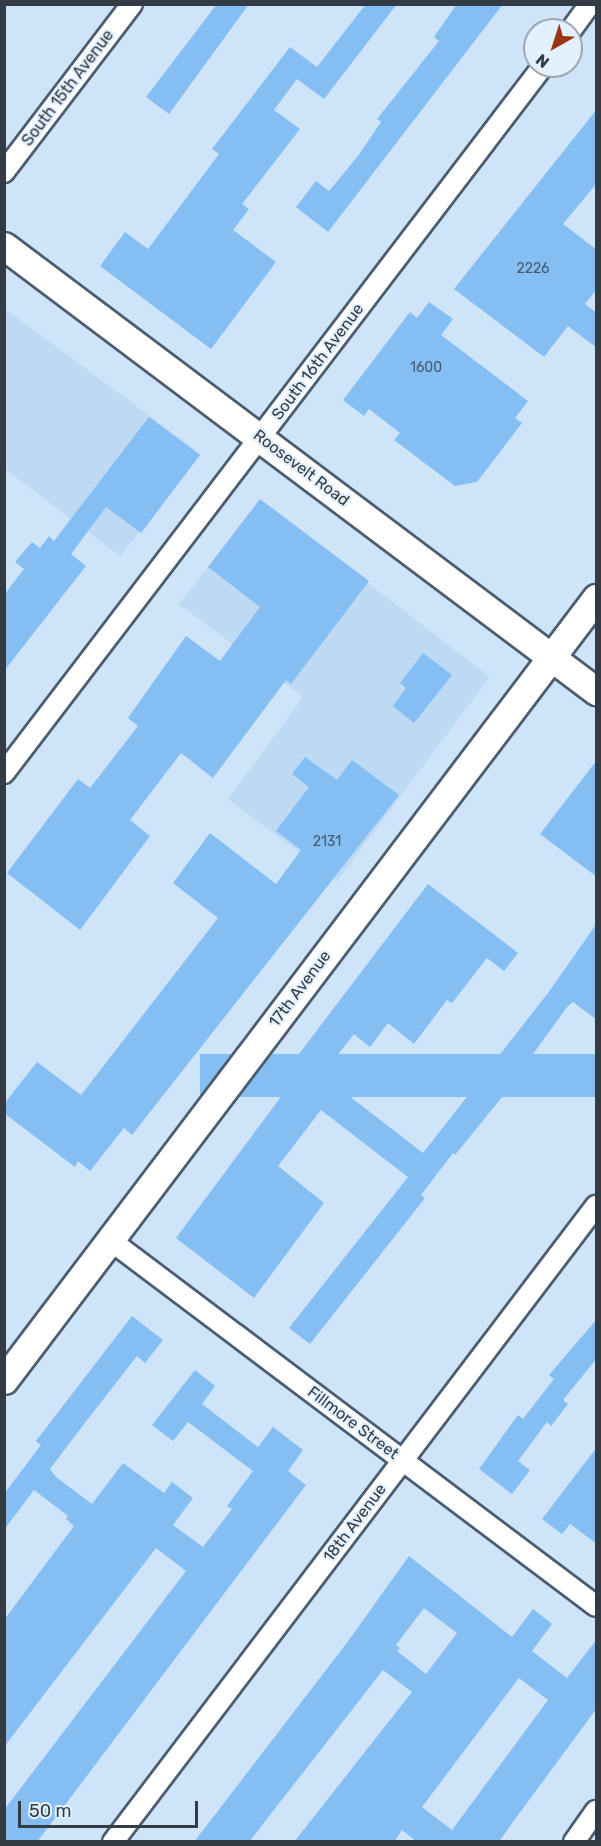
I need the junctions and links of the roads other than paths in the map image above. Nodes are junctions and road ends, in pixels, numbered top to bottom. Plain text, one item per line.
1 (132, 4) edge
2 (590, 4) edge
3 (580, 18) edge
4 (534, 78) edge
5 (4, 172) edge
6 (4, 246) edge
7 (261, 437) junction
8 (597, 598) edge
9 (551, 657) junction
10 (597, 691) edge
11 (4, 773) edge
12 (597, 1206) edge
13 (110, 1240) junction
14 (4, 1380) edge
15 (403, 1460) junction
16 (597, 1606) edge
17 (597, 1811) edge
18 (113, 1842) edge
19 (573, 1842) edge

1 - 5 street, South 15th Avenue
2 - 3 street
4 - 7 street, South 16th Avenue
6 - 7 street, Roosevelt Road
7 - 9 street, Roosevelt Road
7 - 11 street, South 16th Avenue
8 - 9 street, 17th Avenue
9 - 10 street, Roosevelt Road
9 - 13 street, 17th Avenue
12 - 15 street, 18th Avenue
13 - 14 street, 17th Avenue
13 - 15 street, Fillmore Street
15 - 16 street, Fillmore Street
15 - 18 street, 18th Avenue
17 - 19 street

